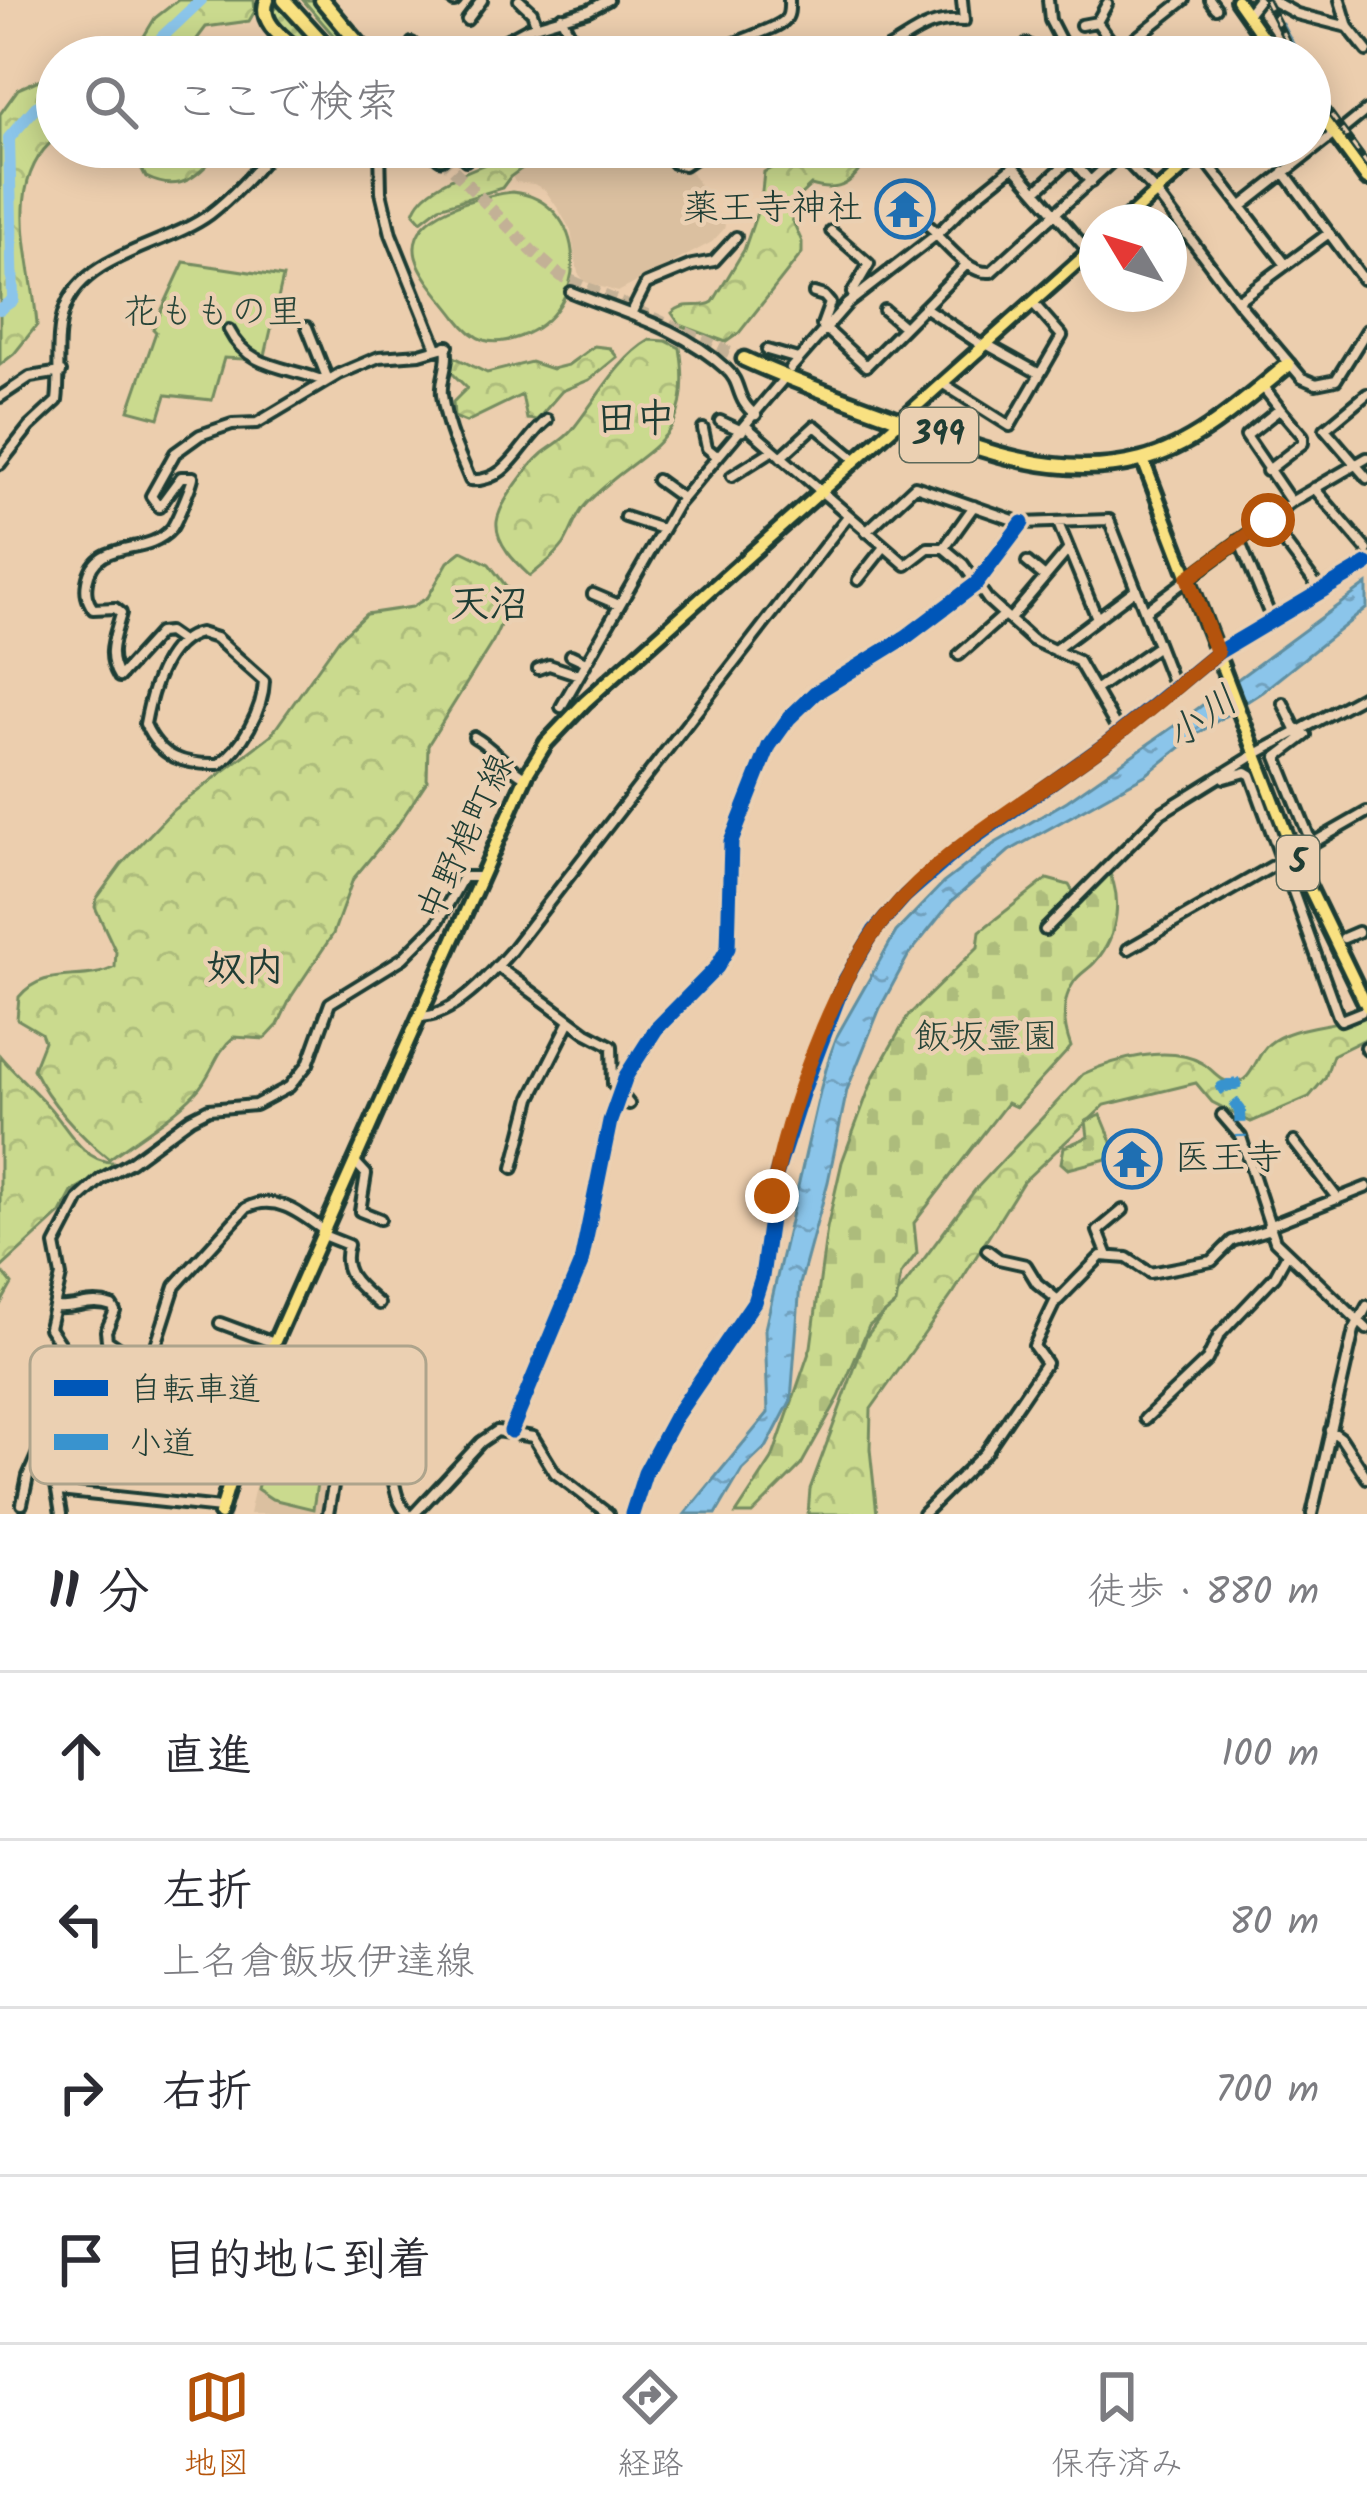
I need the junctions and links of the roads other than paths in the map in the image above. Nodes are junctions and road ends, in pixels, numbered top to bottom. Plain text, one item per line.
1 (267, 0) edge
2 (284, 0) edge
3 (322, 0) edge
4 (482, 0) edge
5 (519, 0) edge
6 (608, 0) edge
7 (789, 0) edge
8 (962, 0) edge
9 (1048, 0) edge
10 (1184, 0) edge
11 (1237, 0) edge
12 (1258, 0) edge
13 (1270, 0) edge
14 (1340, 0) edge
15 (1107, 4) dead end
16 (1247, 14) junction
17 (561, 17) junction
18 (467, 20) dead end
19 (1097, 22) junction
20 (536, 24) junction
21 (1081, 25) dead end
22 (1348, 27) junction
23 (284, 36) edge
24 (317, 36) edge
25 (352, 36) edge
26 (513, 36) edge
27 (571, 36) edge
28 (747, 36) edge
29 (906, 36) edge
30 (1057, 36) edge
31 (1105, 36) edge
32 (1141, 36) edge
33 (1262, 36) edge
34 (1367, 51) edge
35 (1367, 110) edge
36 (1331, 130) edge
37 (1335, 135) junction
38 (1331, 138) edge
39 (255, 168) edge
40 (380, 168) edge
41 (1012, 168) edge
42 (1017, 168) edge
43 (1060, 168) edge
44 (1079, 168) edge
45 (1102, 168) edge
46 (1132, 168) edge
47 (1183, 168) edge
48 (1215, 168) edge
49 (1290, 168) edge
50 (1285, 172) junction
51 (1367, 179) edge
52 (1091, 182) junction
53 (901, 188) dead end
54 (1036, 190) junction
55 (1156, 193) junction
56 (1143, 204) edge
57 (1241, 206) junction
58 (1056, 214) junction
59 (832, 231) dead end
60 (1329, 233) junction
61 (937, 234) junction
62 (1079, 236) edge
63 (736, 238) dead end
64 (1079, 261) edge
65 (967, 264) junction
66 (1286, 265) junction
67 (1367, 275) edge
68 (571, 292) dead end
69 (814, 293) dead end
70 (855, 298) junction
71 (1237, 301) junction
72 (1033, 302) junction
73 (924, 307) junction
74 (884, 310) dead end
75 (631, 314) junction
76 (308, 326) dead end
77 (904, 327) junction
78 (825, 328) junction
79 (229, 330) dead end
80 (1367, 330) edge
81 (985, 346) junction
82 (443, 347) junction
83 (766, 350) dead end
84 (744, 359) tunnel mouth
85 (798, 359) junction
86 (1288, 365) junction
87 (791, 368) dead end
88 (61, 372) junction
89 (1040, 374) junction
90 (327, 381) junction
91 (781, 382) dead end
92 (942, 383) junction
93 (1262, 386) junction
94 (1367, 394) edge
95 (0, 397) edge
96 (1280, 410) junction
97 (756, 415) junction
98 (547, 420) dead end
99 (901, 420) junction
100 (720, 421) dead end
101 (703, 429) dead end
102 (745, 429) junction
103 (777, 454) junction
104 (718, 458) junction
105 (1367, 458) edge
106 (856, 460) junction
107 (1143, 460) junction
108 (0, 464) edge
109 (1357, 466) junction
110 (1268, 471) junction
111 (731, 476) dead end
112 (1367, 478) edge
113 (657, 480) dead end
114 (1314, 488) junction
115 (820, 492) junction
116 (682, 498) junction
117 (1291, 502) junction
118 (974, 506) junction
119 (848, 516) junction
120 (625, 517) dead end
121 (1268, 520) junction
122 (1058, 523) junction
123 (1022, 524) junction
124 (662, 530) junction
125 (866, 532) junction
126 (1239, 540) junction
127 (884, 547) junction
128 (944, 548) junction
129 (1069, 549) junction
130 (1367, 550) edge
131 (1027, 562) dead end
132 (1367, 564) edge
133 (1045, 577) junction
134 (1188, 578) junction
135 (858, 580) dead end
136 (976, 584) junction
137 (1136, 589) junction
138 (1322, 591) junction
139 (593, 594) dead end
140 (619, 605) junction
141 (1144, 611) junction
142 (1007, 617) junction
143 (1097, 618) junction
144 (1273, 620) junction
145 (181, 641) junction
146 (1158, 646) junction
147 (1055, 650) junction
148 (571, 655) dead end
149 (959, 655) dead end
150 (1219, 657) junction
151 (586, 662) junction
152 (538, 669) dead end
153 (579, 675) junction
154 (1175, 689) junction
155 (1095, 690) junction
156 (1367, 694) edge
157 (567, 697) junction
158 (1283, 703) dead end
159 (561, 707) dead end
160 (580, 707) junction
161 (1303, 731) junction
162 (1119, 732) junction
163 (473, 737) dead end
164 (487, 746) junction
165 (477, 753) dead end
166 (1256, 754) junction
167 (525, 777) junction
168 (1223, 777) junction
169 (1367, 812) edge
170 (1284, 859) junction
171 (481, 877) junction
172 (1045, 929) dead end
173 (1358, 932) dead end
174 (1344, 938) dead end
175 (1128, 949) dead end
176 (497, 966) junction
177 (1364, 1009) edge
178 (418, 1017) junction
179 (570, 1021) junction
180 (619, 1092) junction
181 (629, 1104) dead end
182 (1222, 1115) dead end
183 (1294, 1142) dead end
184 (354, 1162) junction
185 (513, 1168) dead end
186 (1367, 1187) edge
187 (1338, 1199) junction
188 (1123, 1210) dead end
189 (380, 1219) dead end
190 (1269, 1228) junction
191 (322, 1232) junction
192 (987, 1250) dead end
193 (1287, 1254) junction
194 (1108, 1256) junction
195 (1056, 1300) junction
196 (379, 1304) dead end
197 (1367, 1306) edge
198 (55, 1307) junction
199 (1357, 1322) junction
200 (220, 1323) dead end
201 (1367, 1329) edge
202 (274, 1343) junction
203 (61, 1346) edge
204 (116, 1346) edge
205 (155, 1346) edge
206 (273, 1346) edge
207 (1145, 1419) dead end
208 (1330, 1430) junction
209 (511, 1431) junction
210 (30, 1471) edge
211 (1367, 1478) edge
212 (57, 1484) edge
213 (333, 1484) edge
214 (391, 1484) edge
215 (59, 1491) junction
216 (22, 1504) dead end
217 (221, 1511) edge
218 (61, 1514) edge
219 (328, 1514) edge
220 (411, 1514) edge
221 (608, 1514) edge
222 (632, 1514) edge
223 (923, 1514) edge
224 (1312, 1514) edge

1 - 23 highway
2 - 24 highway
3 - 25 highway
4 - 18 street
5 - 20 street
6 - 17 street
7 - 28 street
8 - 29 street
9 - 30 street
10 - 32 street
11 - 16 main road
12 - 16 street
13 - 22 street
14 - 22 street
15 - 19 street
16 - 33 main road
17 - 20 street
17 - 27 street
19 - 21 street
19 - 31 street
20 - 26 street
22 - 34 street
35 - 37 street
36 - 37 main road
37 - 38 street
37 - 51 main road
39 - 88 street
40 - 82 street
41 - 61 street
42 - 54 street
43 - 54 street
44 - 52 street
45 - 52 street
46 - 55 street
47 - 55 main road
48 - 57 street
49 - 50 street
50 - 57 street
50 - 60 street
52 - 58 street
53 - 61 street
54 - 58 street
55 - 56 main road
55 - 71 street
57 - 66 street
58 - 62 street
58 - 65 street
59 - 70 street
60 - 66 street
60 - 67 street
61 - 65 street
61 - 70 street
63 - 75 street
64 - 72 main road, 中野梍町線
65 - 73 street
66 - 71 street
68 - 75 street
69 - 78 street
70 - 78 street
71 - 86 street
72 - 81 main road, 中野梍町線
72 - 89 street
73 - 77 street
73 - 81 street
74 - 77 street
75 - 97 street
76 - 90 street
77 - 78 street
78 - 85 street
79 - 90 street
80 - 86 street
81 - 89 street
81 - 92 main road, 中野梍町線
82 - 90 street
82 - 98 street
83 - 85 street
84 - 99 highway, 399
85 - 87 street
86 - 93 highway, 399
88 - 95 street
88 - 108 street
89 - 92 street
90 - 145 street
91 - 97 street
92 - 99 main road, 中野梍町線
93 - 96 street
93 - 107 highway, 399
94 - 109 street
96 - 110 street
96 - 110 street
97 - 102 street
99 - 106 main road, 中野梍町線
99 - 107 highway, 399
100 - 102 street
101 - 104 street
102 - 103 street
102 - 104 street
103 - 106 street
103 - 111 street
103 - 115 street
104 - 116 street
105 - 109 street
106 - 115 main road, 中野梍町線
107 - 134 main road, 5
109 - 112 street
109 - 114 street
110 - 117 street
113 - 116 street
114 - 117 street
114 - 130 street
115 - 119 street
115 - 160 main road, 中野梍町線
116 - 124 street
117 - 121 street
118 - 123 street
118 - 125 street
118 - 128 street
119 - 125 street
119 - 176 street
120 - 124 street
121 - 126 street
121 - 138 street
122 - 123 street
122 - 129 street
122 - 137 street
123 - 136 street
124 - 140 street
125 - 127 street
126 - 134 street
126 - 144 street
127 - 128 street
127 - 135 street
128 - 136 street
129 - 133 street
129 - 143 street
131 - 133 street
132 - 138 street
133 - 142 street
134 - 141 street
134 - 150 main road, 5
136 - 142 street
136 - 180 street
137 - 141 street
137 - 143 street
138 - 144 street
139 - 140 street
140 - 151 street
141 - 146 street
142 - 147 street
142 - 149 street
143 - 147 street
144 - 150 street
145 - 145 street
146 - 154 street
146 - 155 street
147 - 155 street
148 - 151 street
150 - 154 street
150 - 166 main road, 5
151 - 153 street
152 - 153 street
153 - 157 street
154 - 162 street
155 - 162 street
156 - 161 street
157 - 159 street
157 - 160 street
158 - 161 street
160 - 167 main road, 中野梍町線
161 - 166 street
161 - 169 street
162 - 222 street
163 - 164 street
164 - 165 street
164 - 167 street
166 - 168 street
166 - 177 main road, 5
167 - 171 main road, 中野梍町線
168 - 170 street
168 - 172 street
170 - 175 street
170 - 177 street
171 - 178 main road, 中野梍町線
171 - 198 street
173 - 174 street
176 - 178 street
176 - 179 street
178 - 184 main road, 中野梍町線
179 - 180 street
179 - 185 street
180 - 181 street
180 - 209 street
182 - 190 street
183 - 187 street
184 - 189 street
184 - 191 main road, 中野梍町線
186 - 187 street
187 - 190 street
188 - 194 street
190 - 193 street
190 - 194 street
191 - 196 street
191 - 202 main road, 中野梍町線
191 - 205 street
192 - 195 street
193 - 199 street
193 - 207 street
194 - 195 street
195 - 223 street
197 - 199 street
198 - 203 street
198 - 204 street
199 - 201 street
199 - 208 street
200 - 202 street
202 - 206 main road, 中野梍町線
208 - 211 street
208 - 224 street
209 - 220 street
209 - 221 street
210 - 216 street
212 - 215 street
213 - 219 street
214 - 220 street
215 - 217 street
215 - 218 street

